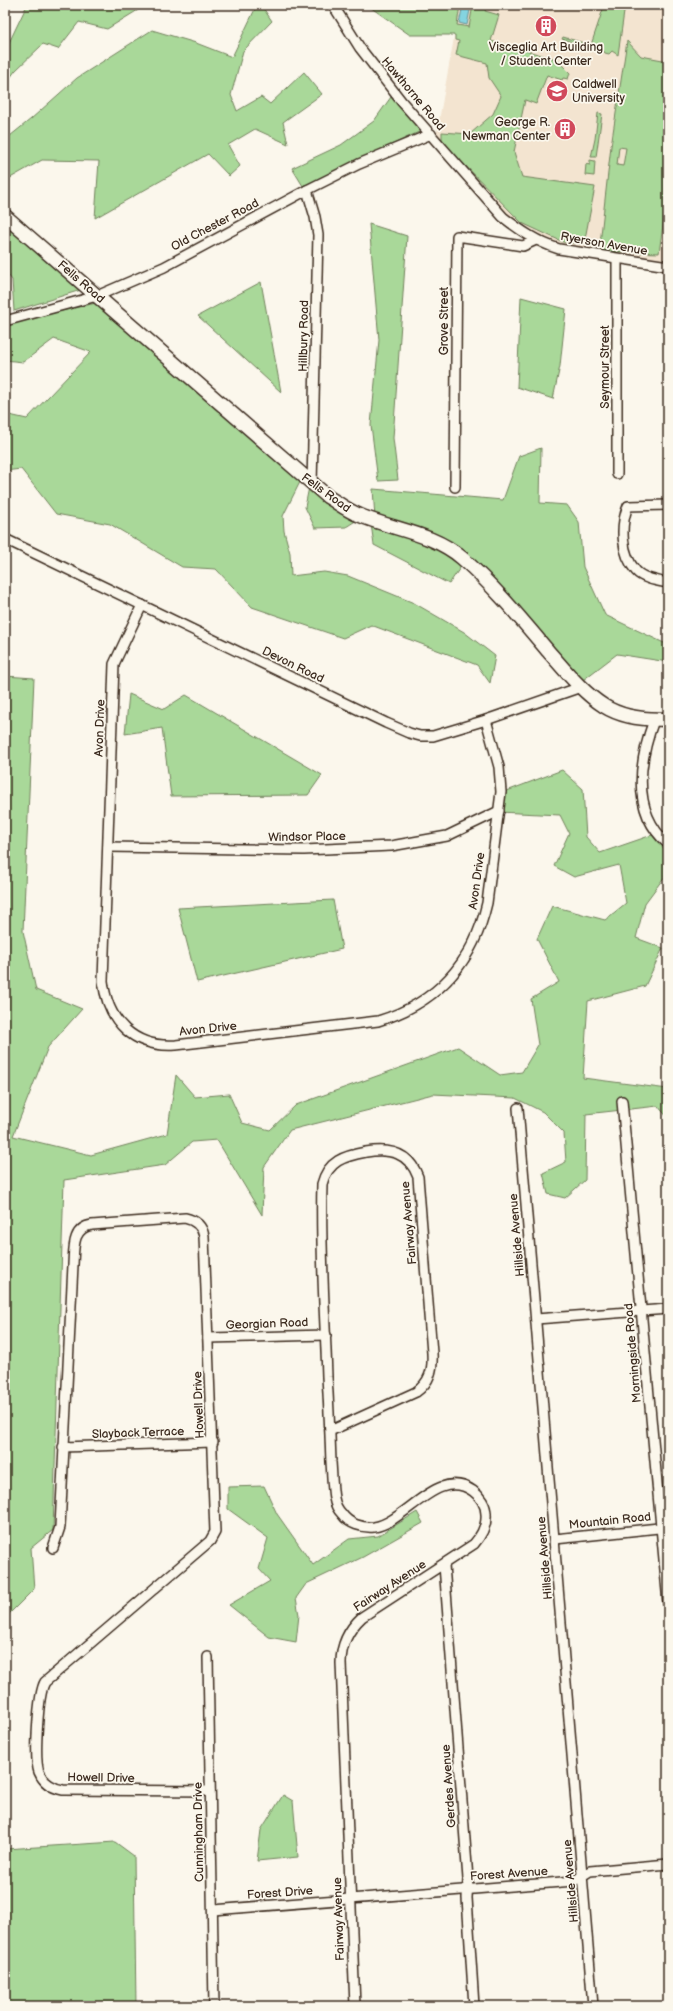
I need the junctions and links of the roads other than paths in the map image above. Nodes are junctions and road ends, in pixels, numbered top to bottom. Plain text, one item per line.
1 (333, 5) edge
2 (431, 134) junction
3 (306, 190) junction
4 (5, 216) edge
5 (536, 240) junction
6 (617, 259) junction
7 (668, 266) edge
8 (97, 296) junction
9 (5, 321) edge
10 (616, 474) dead end
11 (312, 484) junction
12 (455, 487) dead end
13 (668, 505) edge
14 (5, 539) edge
15 (668, 583) edge
16 (142, 605) junction
17 (581, 687) junction
18 (668, 719) edge
19 (486, 720) junction
20 (654, 720) junction
21 (499, 811) junction
22 (668, 844) edge
23 (108, 847) junction
24 (622, 1101) dead end
25 (518, 1108) dead end
26 (668, 1309) edge
27 (642, 1311) junction
28 (536, 1319) junction
29 (326, 1335) junction
30 (208, 1338) junction
31 (330, 1431) junction
32 (213, 1442) junction
33 (64, 1447) junction
34 (665, 1528) edge
35 (555, 1539) junction
36 (53, 1548) dead end
37 (444, 1565) junction
38 (668, 1603) edge
39 (208, 1657) dead end
40 (210, 1791) junction
41 (668, 1864) edge
42 (582, 1876) junction
43 (467, 1889) junction
44 (350, 1900) junction
45 (213, 1910) junction
46 (214, 2006) edge
47 (355, 2006) edge
48 (474, 2006) edge
49 (593, 2006) edge

1 - 2 street, Hawthorne Road
2 - 3 street, Old Chester Road
2 - 5 street, Hawthorne Road
3 - 8 street, Old Chester Road
3 - 11 street, Hillbury Road
4 - 8 street, Fells Road
5 - 6 street, Ryerson Avenue
5 - 12 street, Grove Street
6 - 7 street, Ryerson Avenue
6 - 10 street, Seymour Street
8 - 9 street, Old Chester Road
8 - 11 street, Fells Road
11 - 17 street, Fells Road
13 - 15 street
14 - 16 street, Devon Road
16 - 19 street, Devon Road
16 - 23 street, Avon Drive
17 - 19 street, Devon Road
17 - 20 street, Fells Road
18 - 20 street, Fells Road
19 - 21 street, Avon Drive
20 - 22 street
21 - 23 street, Windsor Place
21 - 23 street, Avon Drive
24 - 27 street, Morningside Road
25 - 28 street, Hillside Avenue
26 - 27 street
27 - 28 street
27 - 34 street, Morningside Road
28 - 35 street, Hillside Avenue
29 - 30 street, Georgian Road
29 - 31 street, Fairway Avenue
29 - 31 street, Fairway Avenue
30 - 32 street, Howell Drive
30 - 33 street, Howell Drive
31 - 37 street, Fairway Avenue
32 - 33 street, Slayback Terrace
32 - 40 street, Howell Drive
33 - 36 street, Howell Drive
34 - 35 street, Mountain Road
34 - 38 street, Morningside Road
35 - 42 street, Hillside Avenue
37 - 43 street, Gerdes Avenue
37 - 44 street, Fairway Avenue
39 - 40 street, Cunningham Drive
40 - 45 street, Cunningham Drive
41 - 42 street, Forest Avenue
42 - 43 street, Forest Avenue
42 - 49 street, Hillside Avenue
43 - 44 street, Forest Avenue
43 - 48 street, Gerdes Avenue
44 - 45 street, Forest Drive
44 - 47 street, Fairway Avenue
45 - 46 street, Cunningham Drive

